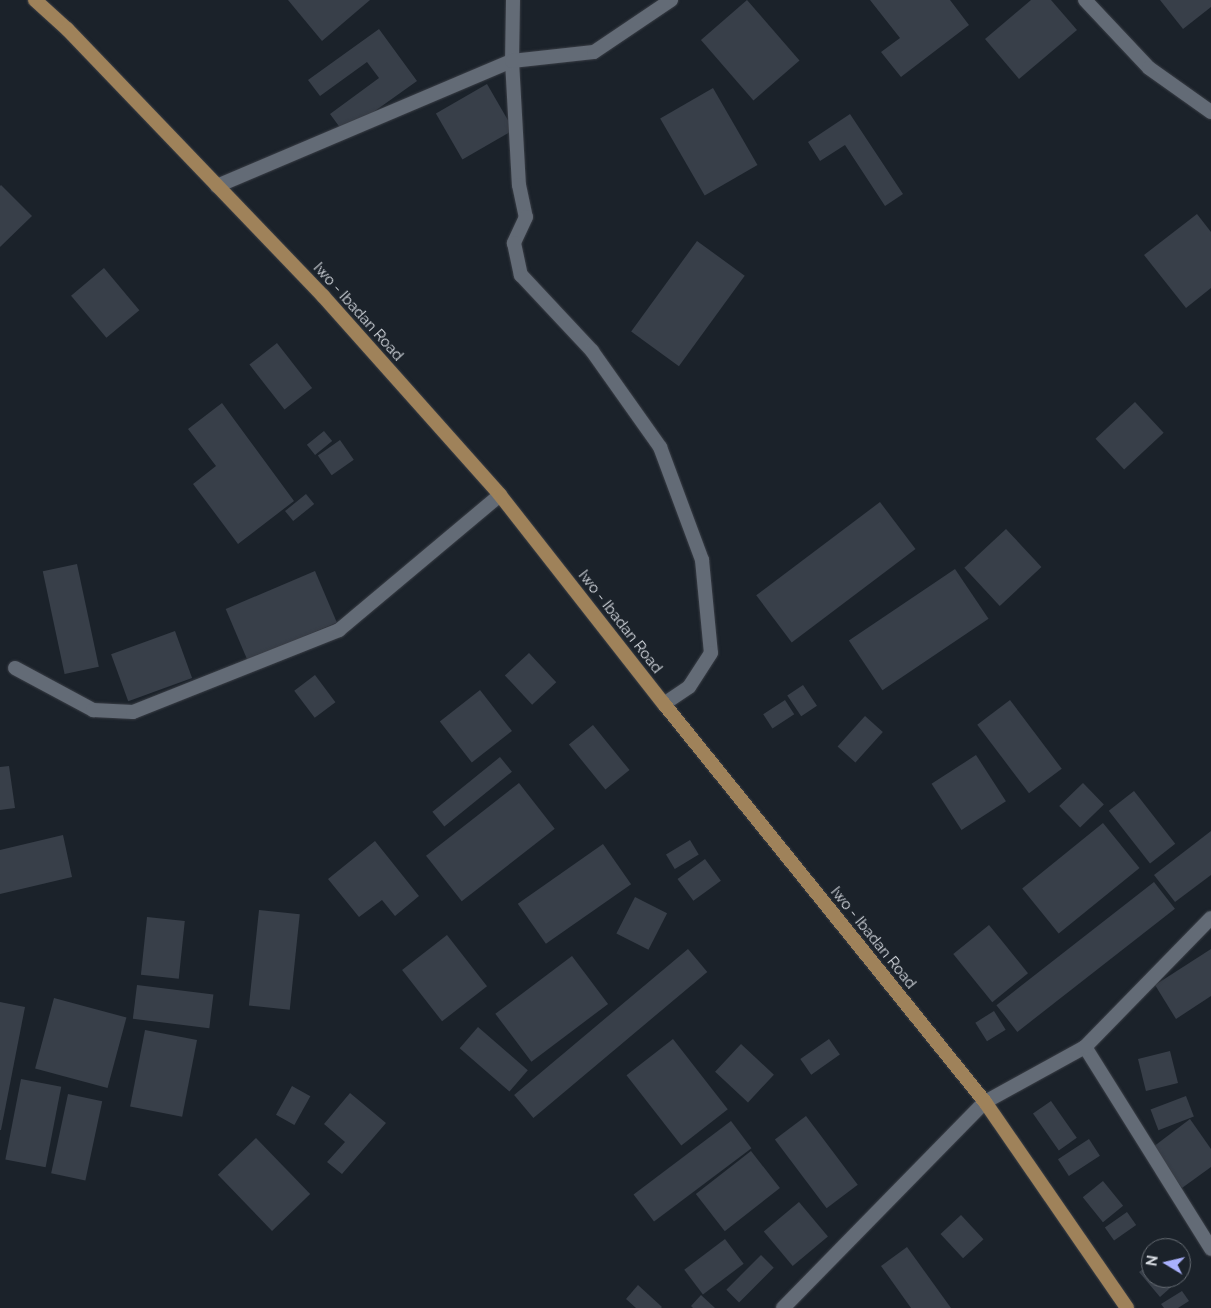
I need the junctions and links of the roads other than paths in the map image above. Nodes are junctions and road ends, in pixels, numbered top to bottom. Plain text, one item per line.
1 (35, 0) edge
2 (513, 0) edge
3 (671, 0) edge
4 (1085, 0) edge
5 (512, 60) junction
6 (1211, 112) edge
7 (217, 186) junction
8 (500, 495) junction
9 (15, 668) dead end
10 (664, 704) junction
11 (1211, 918) edge
12 (1085, 1047) junction
13 (986, 1102) junction
14 (1211, 1249) edge
15 (783, 1308) edge
16 (1127, 1308) edge

1 - 7 main road, Iwo - Ibadan Road
2 - 5 street
3 - 5 street
4 - 6 street
5 - 7 street
5 - 10 street
7 - 8 main road, Iwo - Ibadan Road
8 - 9 street
8 - 10 main road, Iwo - Ibadan Road
10 - 13 main road, Iwo - Ibadan Road
11 - 12 street
12 - 13 street
12 - 14 street
13 - 15 street
13 - 16 main road, Iwo - Ibadan Road

